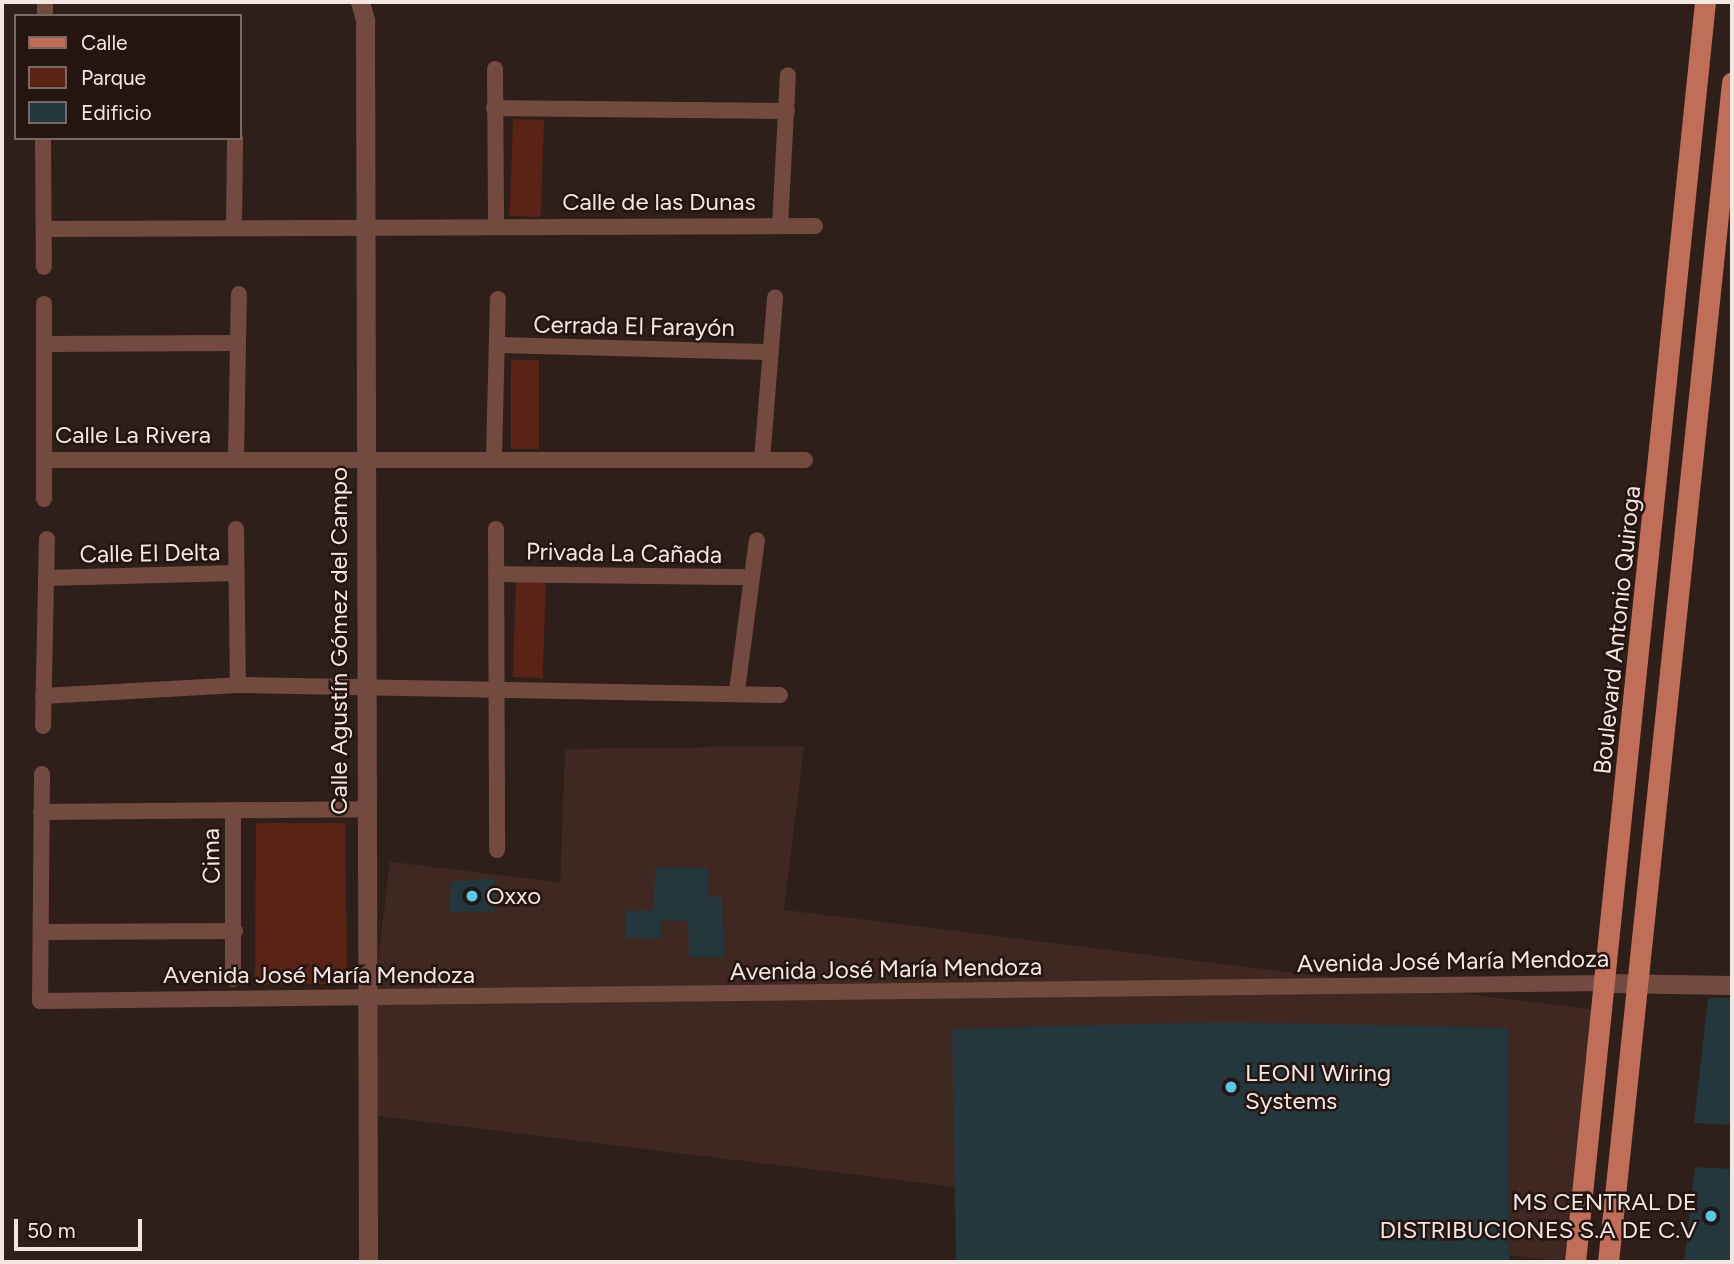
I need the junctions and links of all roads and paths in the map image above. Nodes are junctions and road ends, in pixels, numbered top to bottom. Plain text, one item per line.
1 (1706, 2) edge
2 (366, 8) edge
3 (495, 69) dead end
4 (788, 75) dead end
5 (1732, 82) edge
6 (494, 108) junction
7 (787, 111) junction
8 (43, 140) edge
9 (235, 140) edge
10 (496, 224) junction
11 (234, 226) junction
12 (365, 226) junction
13 (780, 226) junction
14 (815, 226) dead end
15 (44, 229) junction
16 (44, 267) dead end
17 (239, 294) dead end
18 (775, 298) dead end
19 (498, 299) dead end
20 (44, 304) dead end
21 (237, 343) junction
22 (44, 344) junction
23 (497, 345) junction
24 (770, 352) junction
25 (362, 456) junction
26 (236, 458) junction
27 (494, 458) junction
28 (45, 460) junction
29 (762, 460) junction
30 (805, 460) dead end
31 (44, 499) dead end
32 (236, 529) dead end
33 (496, 529) dead end
34 (47, 539) dead end
35 (757, 540) dead end
36 (235, 573) junction
37 (496, 574) junction
38 (752, 577) junction
39 (46, 578) junction
40 (238, 685) junction
41 (363, 687) junction
42 (496, 688) junction
43 (737, 691) junction
44 (780, 695) dead end
45 (43, 696) junction
46 (43, 726) dead end
47 (42, 774) dead end
48 (365, 809) junction
49 (41, 812) junction
50 (233, 812) junction
51 (497, 850) dead end
52 (235, 931) junction
53 (41, 932) junction
54 (233, 979) dead end
55 (1608, 983) junction
56 (1638, 984) junction
57 (1732, 985) edge
58 (366, 1000) junction
59 (368, 1262) edge
60 (1575, 1262) edge
61 (1608, 1262) edge

1 - 55 main road, Boulevard Antonio Quiroga
2 - 12 street, Calle Agustín Gómez del Campo
3 - 6 street
4 - 7 street, Calle de las Dunas
5 - 56 main road
6 - 7 street
6 - 10 street
7 - 13 street, Calle de las Dunas
8 - 15 street
9 - 11 street
10 - 12 street, Calle de las Dunas
10 - 13 street, Calle de las Dunas
11 - 12 street, Calle de las Dunas
11 - 15 street, Calle de las Dunas
12 - 25 street, Calle Agustín Gómez del Campo
13 - 14 street
15 - 16 street
17 - 21 street, Calle La Rivera
18 - 24 street, Cerrada El Farayón
19 - 23 street, Cerrada El Farayón
20 - 22 street, Calle La Rivera
21 - 22 street
21 - 26 street, Calle La Rivera
22 - 28 street, Calle La Rivera
23 - 24 street, Cerrada El Farayón
23 - 27 street, Cerrada El Farayón
24 - 29 street, Cerrada El Farayón
25 - 26 street
25 - 27 street
25 - 41 street, Calle Agustín Gómez del Campo
26 - 28 street, Calle La Rivera
27 - 29 street
28 - 31 street
29 - 30 street
32 - 36 street
33 - 37 street, Privada La Cañada
34 - 39 street
35 - 38 street, Privada La Cañada
36 - 39 street, Calle El Delta
36 - 40 street, Calle El Delta
37 - 38 street, Privada La Cañada
37 - 42 street, Privada La Cañada
38 - 43 street, Privada La Cañada
39 - 45 street, Calle El Delta
40 - 41 street
40 - 45 street
41 - 42 street
41 - 48 street, Calle Agustín Gómez del Campo
42 - 43 street
42 - 51 street, Privada La Cañada
43 - 44 street
45 - 46 street, Calle El Delta
47 - 49 street
48 - 50 street
48 - 58 street, Calle Agustín Gómez del Campo
49 - 50 street, Cima
49 - 53 street
50 - 52 street, Cima
52 - 53 street
52 - 54 street, Cima
53 - 58 street, Avenida José María Mendoza
55 - 56 street, Avenida José María Mendoza
55 - 58 street, Avenida José María Mendoza
55 - 60 main road, Boulevard Antonio Quiroga
56 - 57 street, Avenida José María Mendoza
56 - 61 main road
58 - 59 street, Calle Agustín Gómez del Campo

